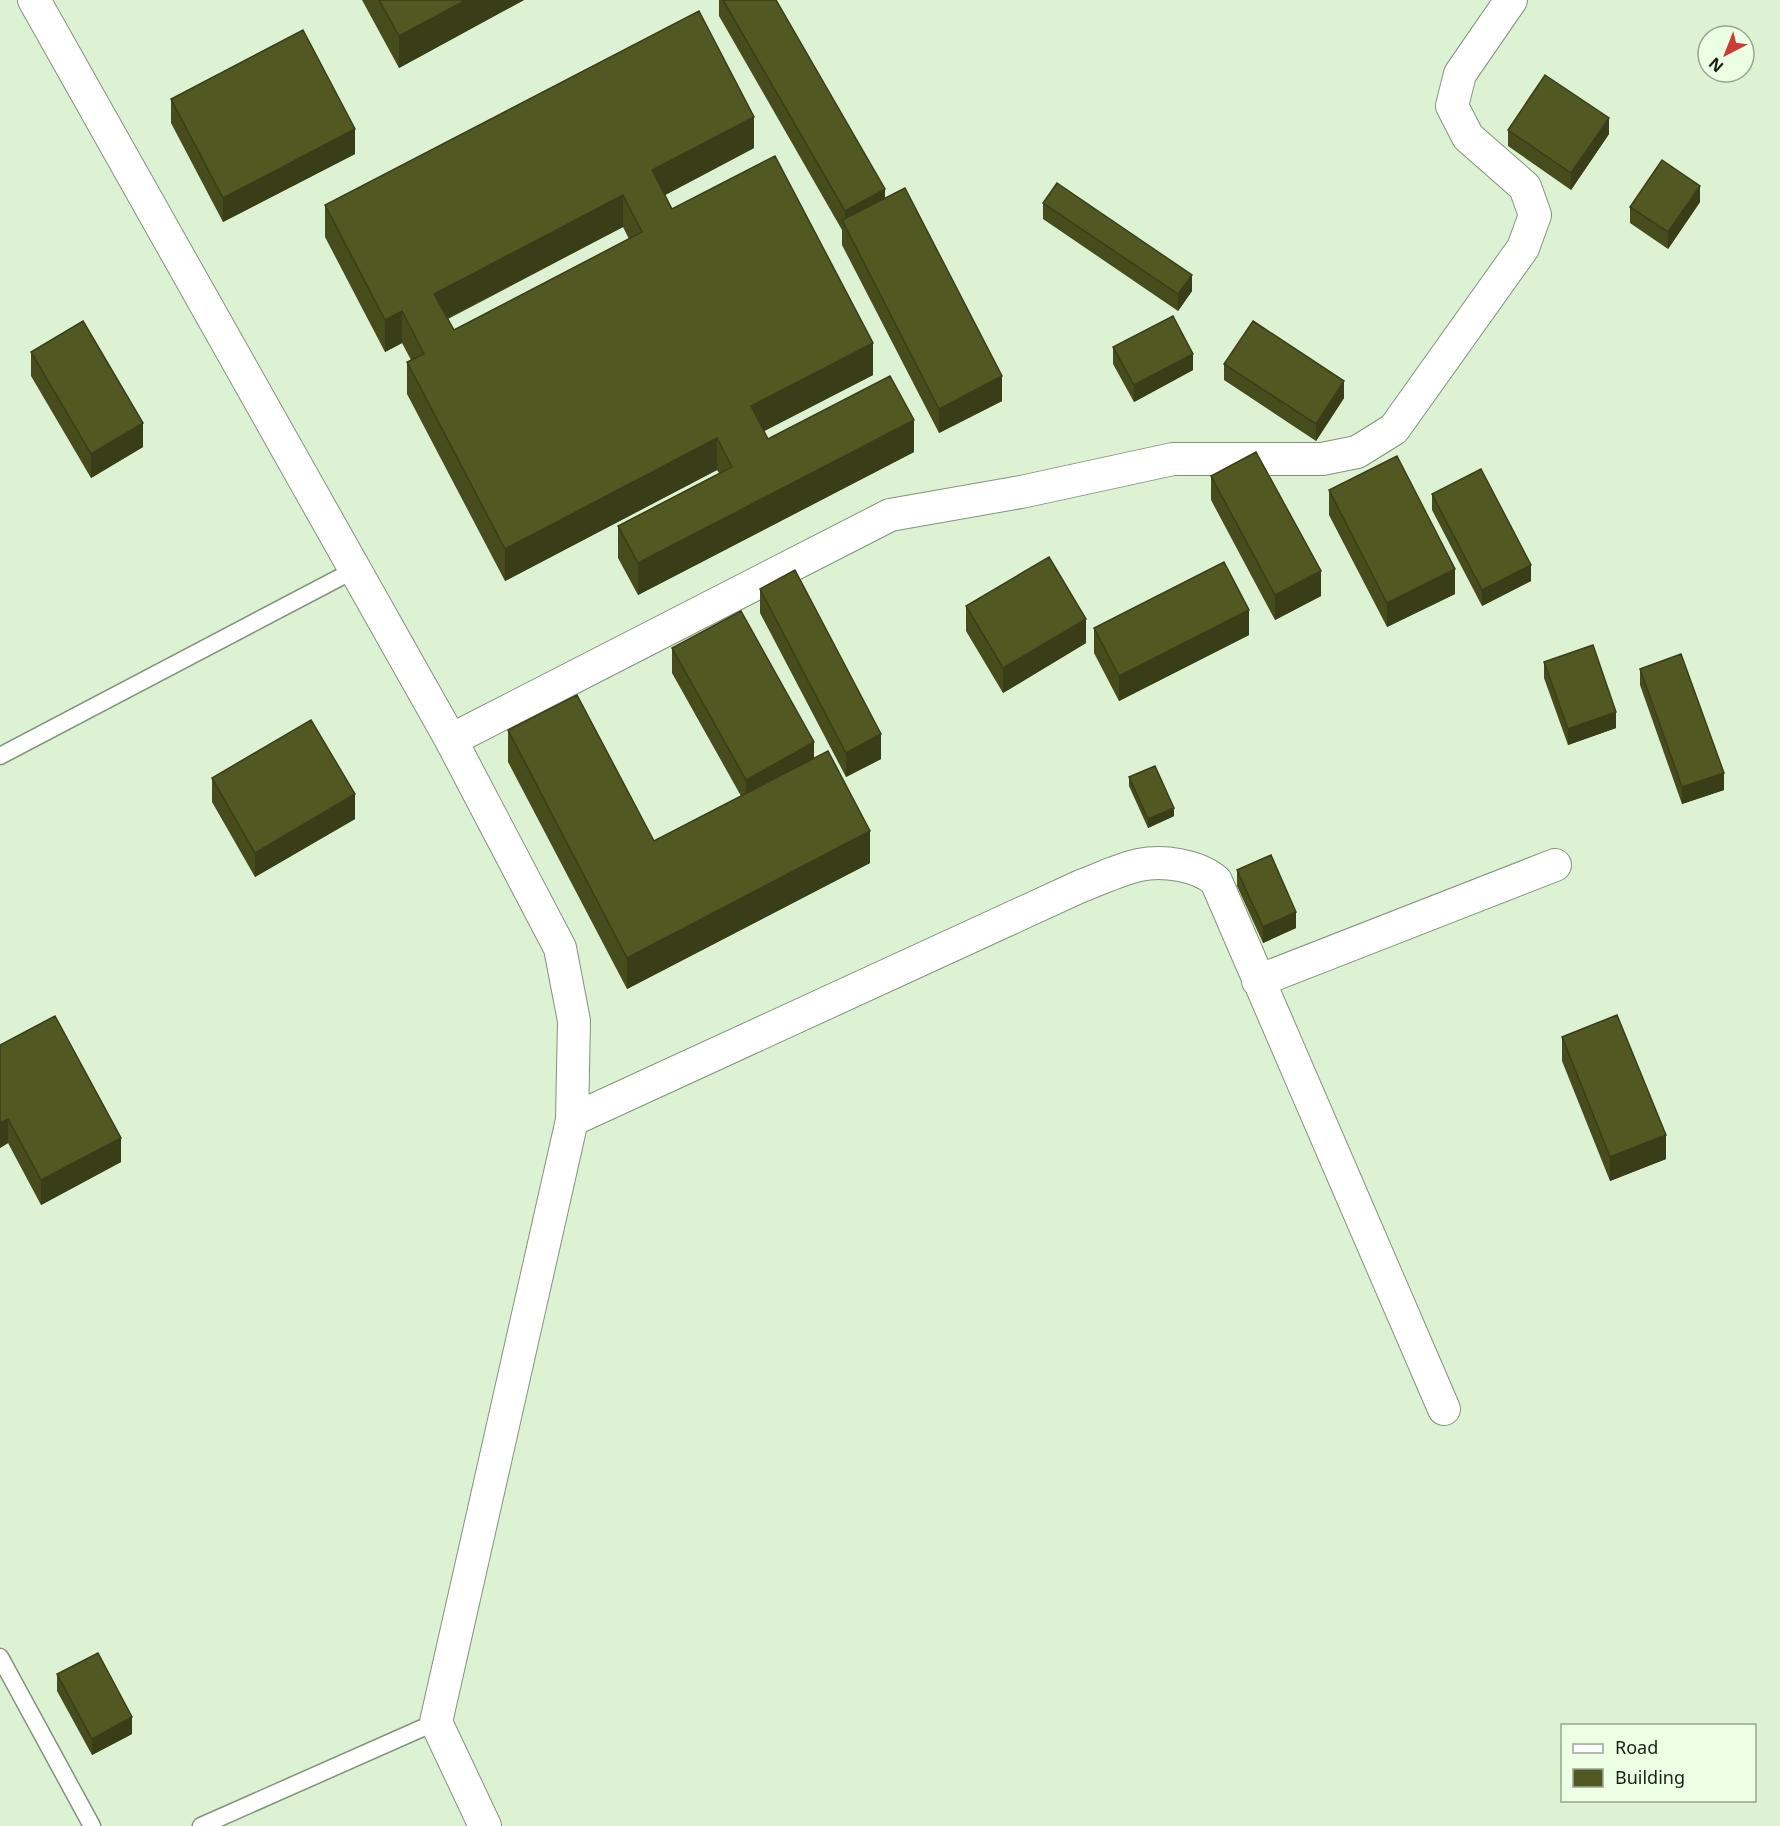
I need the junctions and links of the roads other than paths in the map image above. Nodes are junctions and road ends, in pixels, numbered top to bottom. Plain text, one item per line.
1 (34, 0) edge
2 (1511, 0) edge
3 (356, 569) junction
4 (451, 740) junction
5 (0, 756) edge
6 (1555, 865) dead end
7 (1258, 981) junction
8 (572, 1120) junction
9 (1444, 1409) dead end
10 (0, 1657) edge
11 (436, 1722) junction
12 (92, 1826) edge
13 (201, 1826) edge
14 (485, 1826) edge

1 - 3 street
2 - 4 street
3 - 4 street
3 - 5 lane
4 - 8 street
6 - 7 street
7 - 8 street
7 - 9 street
8 - 11 street
10 - 12 lane
11 - 13 lane
11 - 14 street

